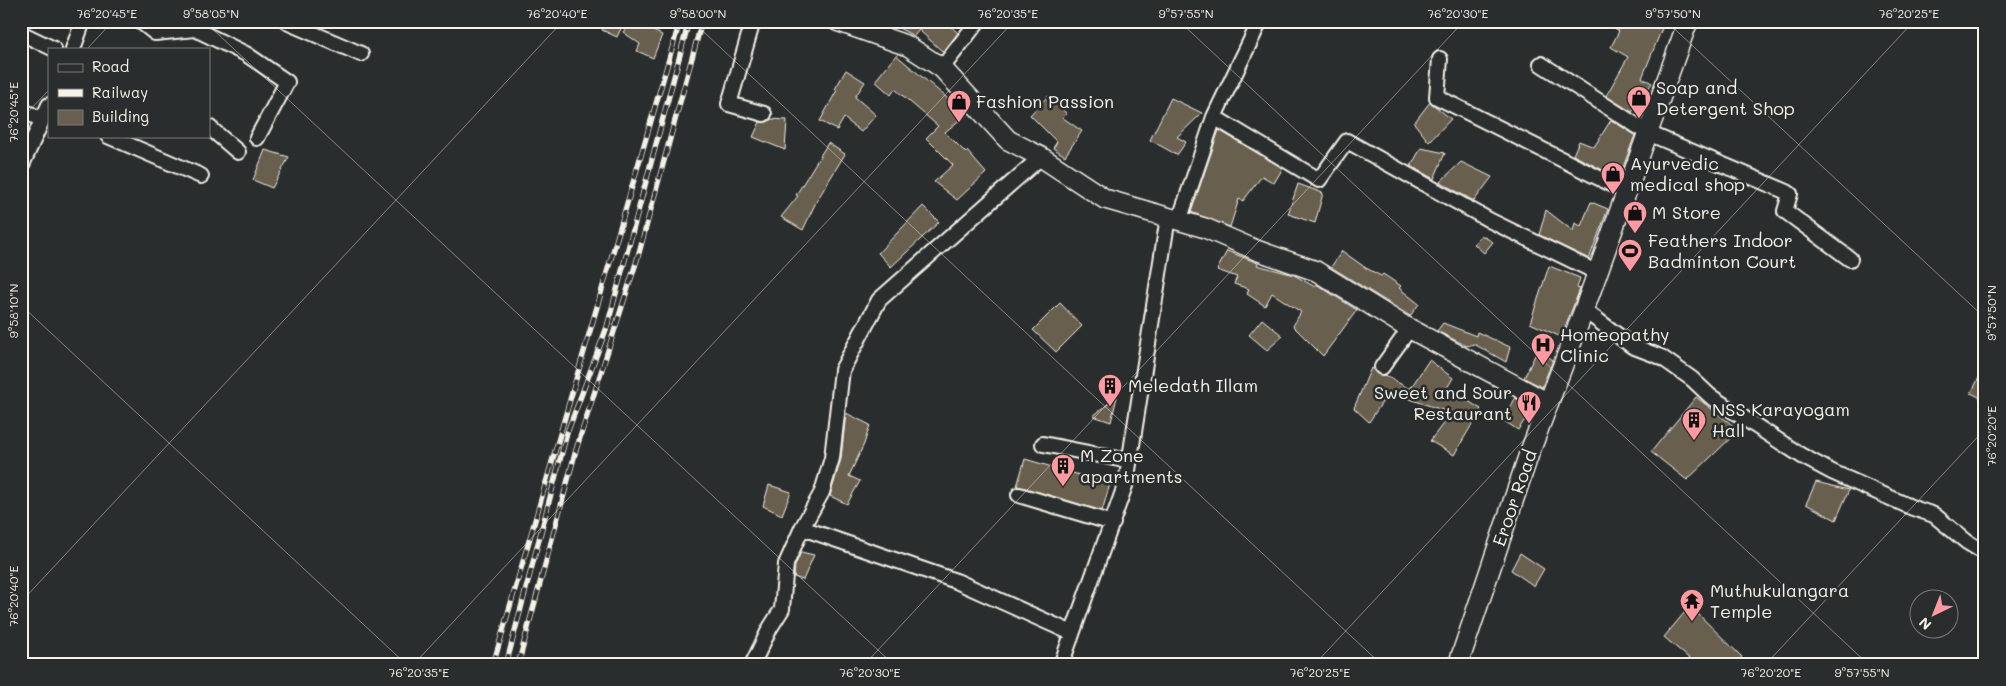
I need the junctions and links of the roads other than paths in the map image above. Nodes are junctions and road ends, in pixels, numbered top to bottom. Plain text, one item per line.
1 (83, 21) edge
2 (140, 21) edge
3 (290, 21) edge
4 (754, 21) edge
5 (978, 21) edge
6 (1260, 21) edge
7 (1688, 21) edge
8 (839, 22) edge
9 (21, 33) edge
10 (52, 48) edge
11 (73, 48) edge
12 (361, 54) dead end
13 (1440, 58) dead end
14 (1541, 64) dead end
15 (942, 68) junction
16 (21, 110) edge
17 (46, 111) edge
18 (764, 114) dead end
19 (1214, 117) junction
20 (210, 128) edge
21 (1648, 134) junction
22 (113, 138) edge
23 (258, 138) dead end
24 (238, 152) dead end
25 (1041, 157) junction
26 (21, 167) edge
27 (201, 176) dead end
28 (1627, 192) junction
29 (1174, 219) junction
30 (1850, 259) dead end
31 (1598, 273) junction
32 (1584, 310) junction
33 (1410, 328) junction
34 (1382, 367) dead end
35 (1548, 403) junction
36 (1043, 444) dead end
37 (1129, 461) junction
38 (1019, 495) dead end
39 (1113, 523) junction
40 (802, 528) junction
41 (1985, 553) edge
42 (1072, 633) junction
43 (753, 664) edge
44 (1061, 665) edge
45 (1458, 665) edge

1 - 11 street
2 - 23 street
3 - 12 street
4 - 18 street
5 - 15 street
6 - 19 street
7 - 21 main road, Eroor Road
8 - 15 main road
9 - 10 street
13 - 28 street
14 - 21 street
15 - 25 main road
16 - 17 street
17 - 26 street
19 - 29 street
19 - 31 street
20 - 24 street
21 - 28 main road, Eroor Road
21 - 30 street
22 - 27 street
25 - 29 main road
25 - 40 street
28 - 31 main road, Eroor Road
29 - 33 main road
29 - 37 street
31 - 32 main road, Eroor Road
32 - 35 main road, Eroor Road
32 - 41 street
33 - 34 street
33 - 35 main road
35 - 45 main road, Eroor Road
36 - 37 street
37 - 39 street
38 - 39 street
39 - 42 street
40 - 42 street
40 - 43 street
42 - 44 street

